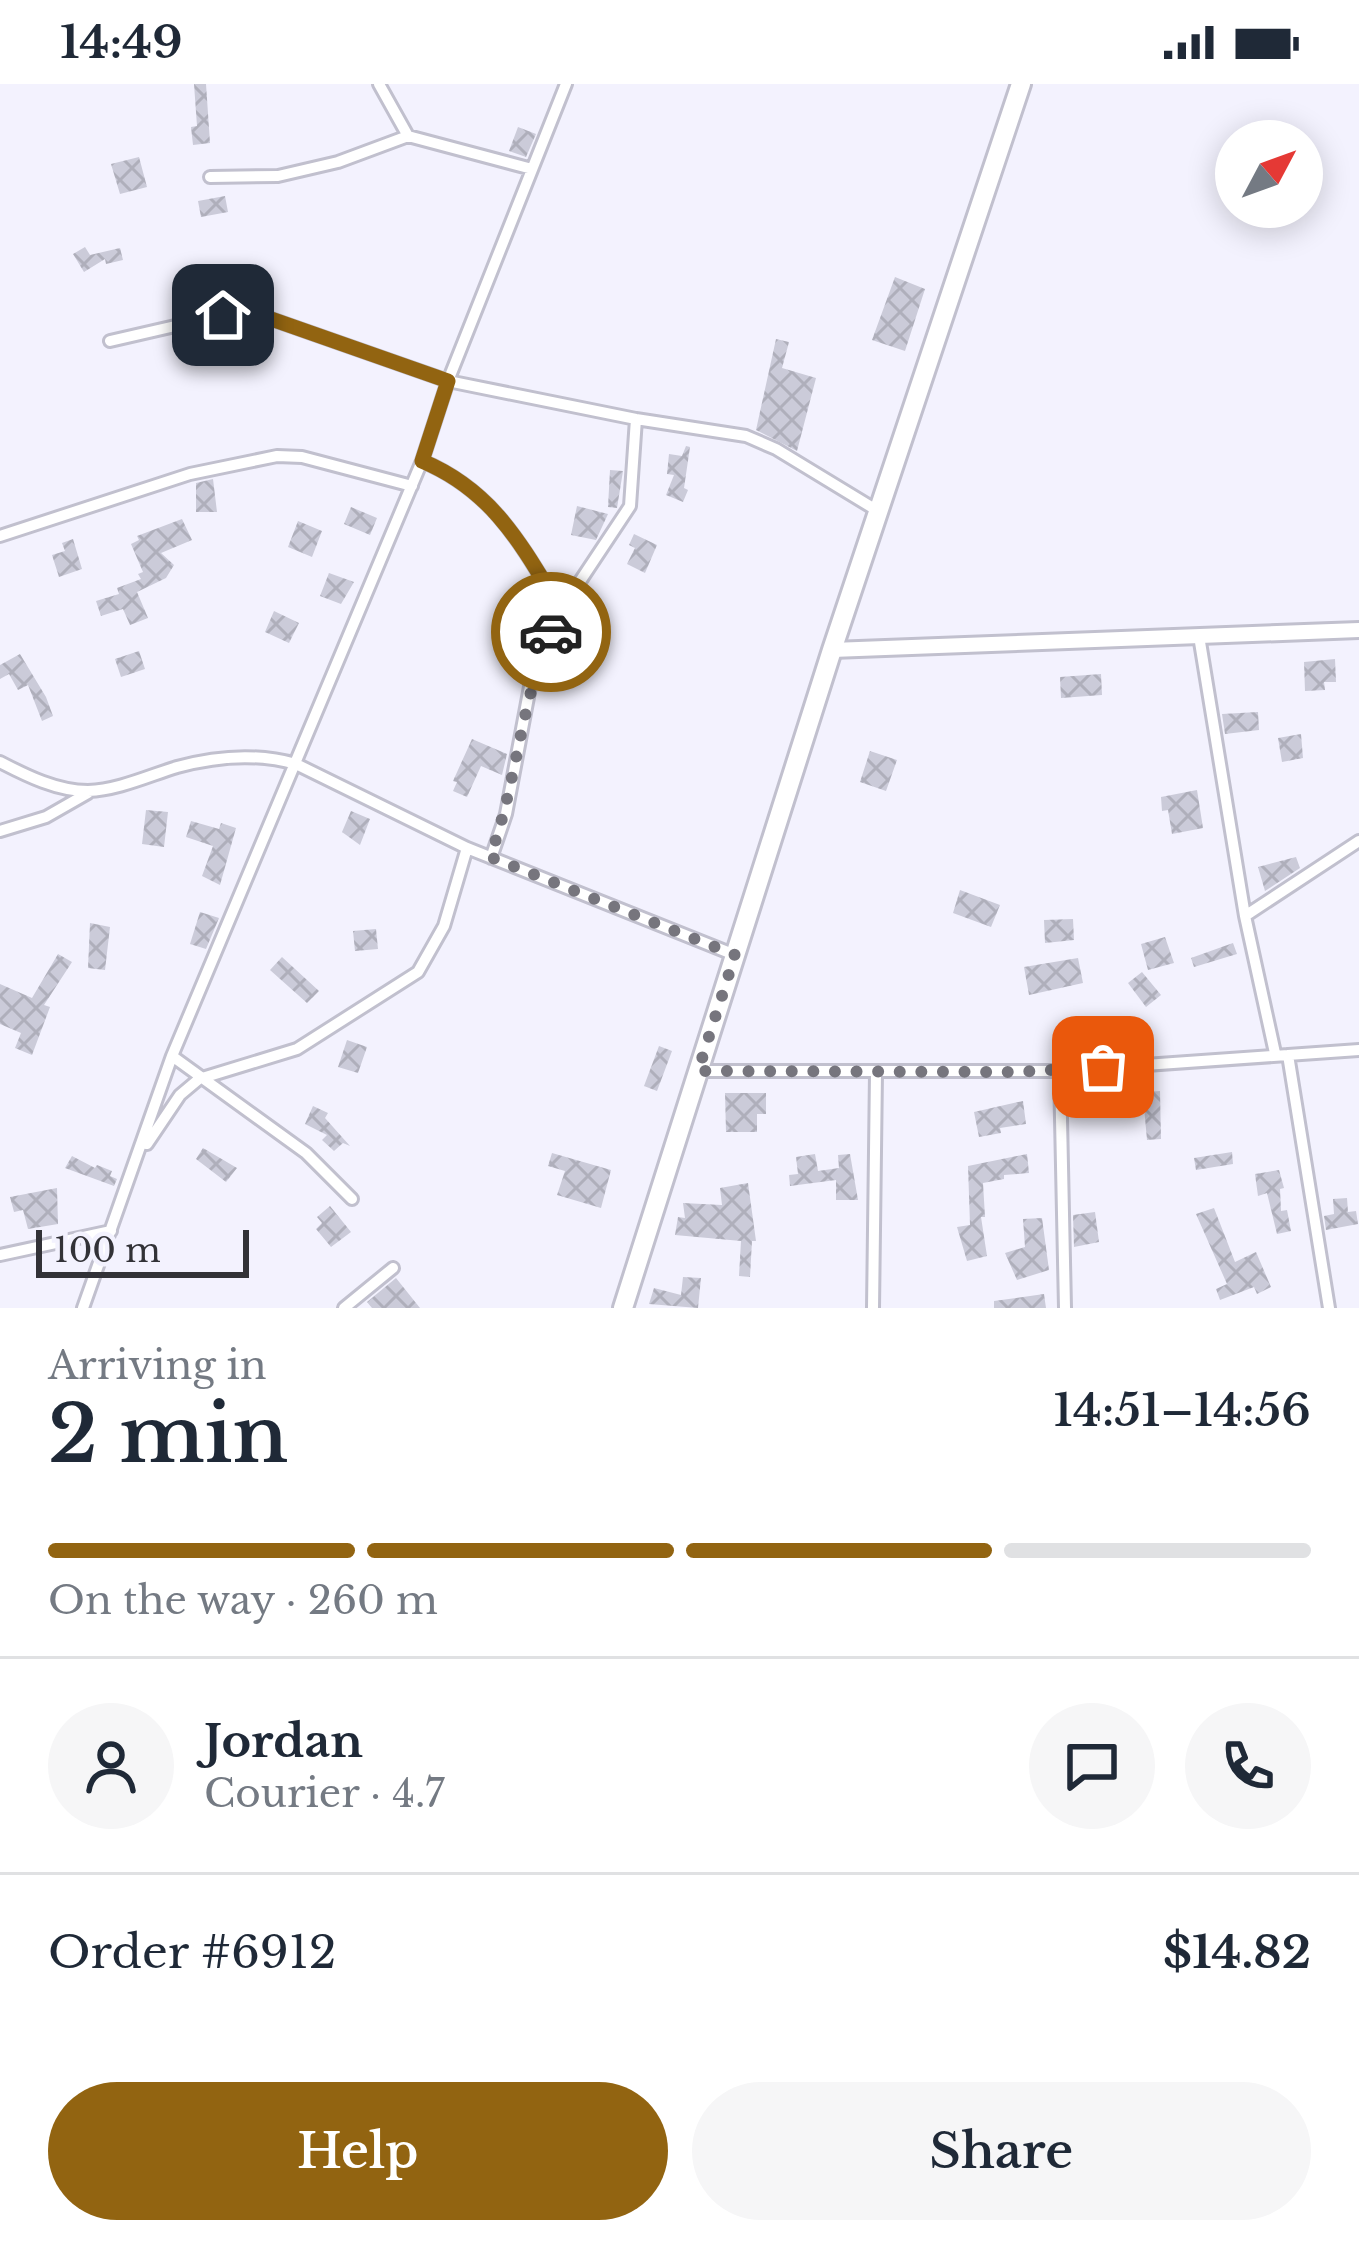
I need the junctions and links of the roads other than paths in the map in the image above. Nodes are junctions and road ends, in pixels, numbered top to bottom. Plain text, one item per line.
1 (379, 84) edge
2 (566, 84) edge
3 (1021, 84) edge
4 (408, 136) junction
5 (532, 169) junction
6 (210, 177) dead end
7 (110, 341) dead end
8 (448, 381) junction
9 (636, 419) junction
10 (422, 461) junction
11 (412, 486) junction
12 (878, 511) junction
13 (0, 536) edge
14 (561, 610) junction
15 (1359, 630) edge
16 (1199, 636) junction
17 (832, 650) junction
18 (0, 762) edge
19 (296, 764) junction
20 (91, 791) junction
21 (0, 831) edge
22 (1359, 841) edge
23 (467, 848) junction
24 (490, 857) junction
25 (1245, 916) junction
26 (735, 955) junction
27 (1359, 1050) edge
28 (1282, 1054) junction
29 (172, 1056) junction
30 (698, 1071) junction
31 (1060, 1071) junction
32 (877, 1072) junction
33 (199, 1079) junction
34 (137, 1157) junction
35 (352, 1199) dead end
36 (111, 1231) junction
37 (0, 1255) edge
38 (393, 1268) dead end
39 (83, 1308) edge
40 (344, 1308) edge
41 (623, 1308) edge
42 (873, 1308) edge
43 (1065, 1308) edge
44 (1329, 1308) edge

1 - 4 street
2 - 5 street
3 - 12 main road
4 - 5 street
4 - 6 street
5 - 8 street
7 - 8 street
8 - 9 street
8 - 10 street
9 - 12 street
9 - 14 street
10 - 11 street
10 - 14 street
11 - 13 street
11 - 19 street
12 - 17 main road
14 - 24 street
15 - 16 street
16 - 17 street
16 - 25 street
17 - 26 main road
18 - 20 street
19 - 20 street
19 - 23 street
19 - 29 street
20 - 21 street
22 - 25 street
23 - 24 street
23 - 33 street
24 - 26 street
25 - 28 street
26 - 30 main road
27 - 28 street
28 - 31 street
28 - 44 street
29 - 33 street
29 - 34 street
30 - 32 street
30 - 41 main road
31 - 32 street
31 - 43 street
32 - 42 street
33 - 34 street
33 - 35 street
34 - 36 street
36 - 37 street
36 - 39 street
38 - 40 street

